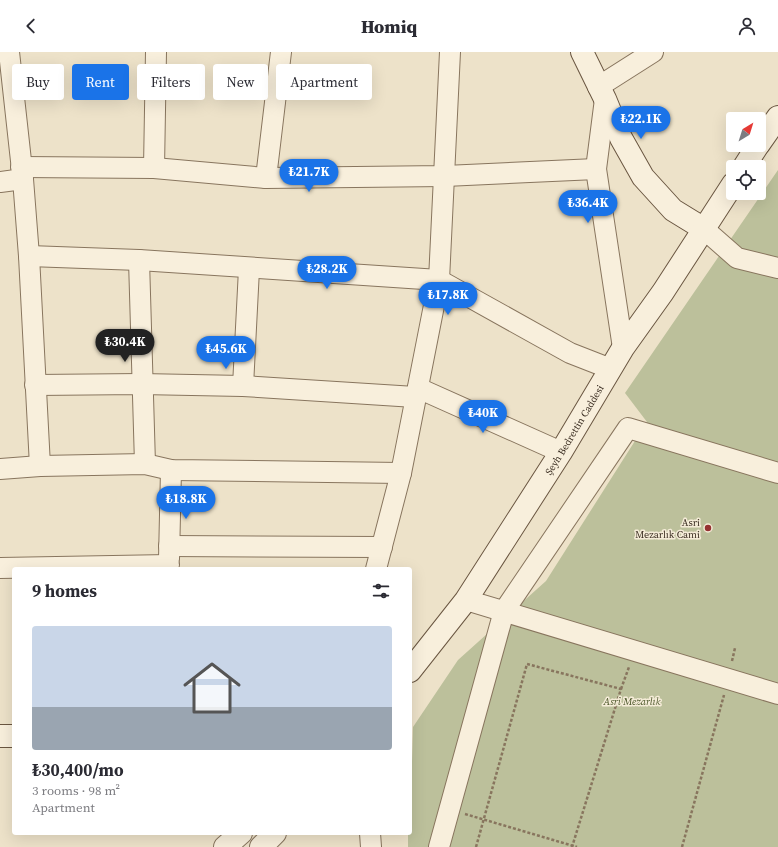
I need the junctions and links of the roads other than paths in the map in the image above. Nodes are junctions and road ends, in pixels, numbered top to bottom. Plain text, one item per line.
1 (9, 52) edge
2 (13, 52) edge
3 (156, 52) edge
4 (281, 52) edge
5 (450, 52) edge
6 (582, 52) edge
7 (653, 52) edge
8 (0, 53) edge
9 (602, 93) junction
10 (778, 117) edge
11 (766, 135) edge
12 (154, 168) junction
13 (596, 169) junction
14 (22, 172) junction
15 (445, 176) junction
16 (266, 178) junction
17 (0, 182) edge
18 (726, 195) edge
19 (704, 229) junction
20 (29, 256) junction
21 (138, 260) junction
22 (778, 268) edge
23 (249, 269) junction
24 (439, 280) junction
25 (623, 348) junction
26 (611, 369) junction
27 (142, 384) junction
28 (35, 385) junction
29 (243, 386) junction
30 (417, 392) junction
31 (561, 452) junction
32 (145, 464) junction
33 (40, 466) junction
34 (0, 469) edge
35 (171, 470) junction
36 (401, 473) junction
37 (778, 473) edge
38 (382, 547) junction
39 (169, 560) edge
40 (73, 567) edge
41 (377, 567) edge
42 (0, 568) edge
43 (12, 568) edge
44 (466, 600) junction
45 (504, 611) junction
46 (412, 669) edge
47 (778, 694) edge
48 (0, 736) edge
49 (12, 736) edge
50 (239, 835) edge
51 (273, 835) edge
52 (370, 835) edge
53 (225, 847) edge
54 (261, 847) edge
55 (371, 847) edge
56 (439, 847) edge

1 - 2 street
1 - 8 street
1 - 14 street
3 - 12 street
4 - 16 street
5 - 15 street
6 - 9 main road
7 - 9 street
9 - 13 street
9 - 19 main road
10 - 11 main road
12 - 14 street
12 - 16 street
13 - 15 street
13 - 25 street
14 - 17 street
14 - 20 street
15 - 16 street
15 - 24 street
18 - 19 main road, Şeyh Bedrettin Caddesi
19 - 22 street
19 - 25 main road, Şeyh Bedrettin Caddesi
20 - 21 street
20 - 28 street
21 - 23 street
21 - 27 street
23 - 24 street
23 - 29 street
24 - 26 street
24 - 30 street
25 - 26 main road, Şeyh Bedrettin Caddesi
26 - 31 main road, Şeyh Bedrettin Caddesi
27 - 28 street
27 - 29 street
27 - 32 street
28 - 33 street
29 - 30 street
30 - 31 street
30 - 36 street
31 - 44 main road, Şeyh Bedrettin Caddesi
32 - 33 street
32 - 35 street
33 - 34 street
35 - 36 street
35 - 39 street
36 - 38 street
37 - 45 street
38 - 39 street
38 - 41 street
39 - 40 street
42 - 43 street
44 - 45 street
44 - 46 main road, Şeyh Bedrettin Caddesi
45 - 47 street
45 - 56 street
48 - 49 main road
50 - 53 main road
51 - 54 main road
52 - 55 street

